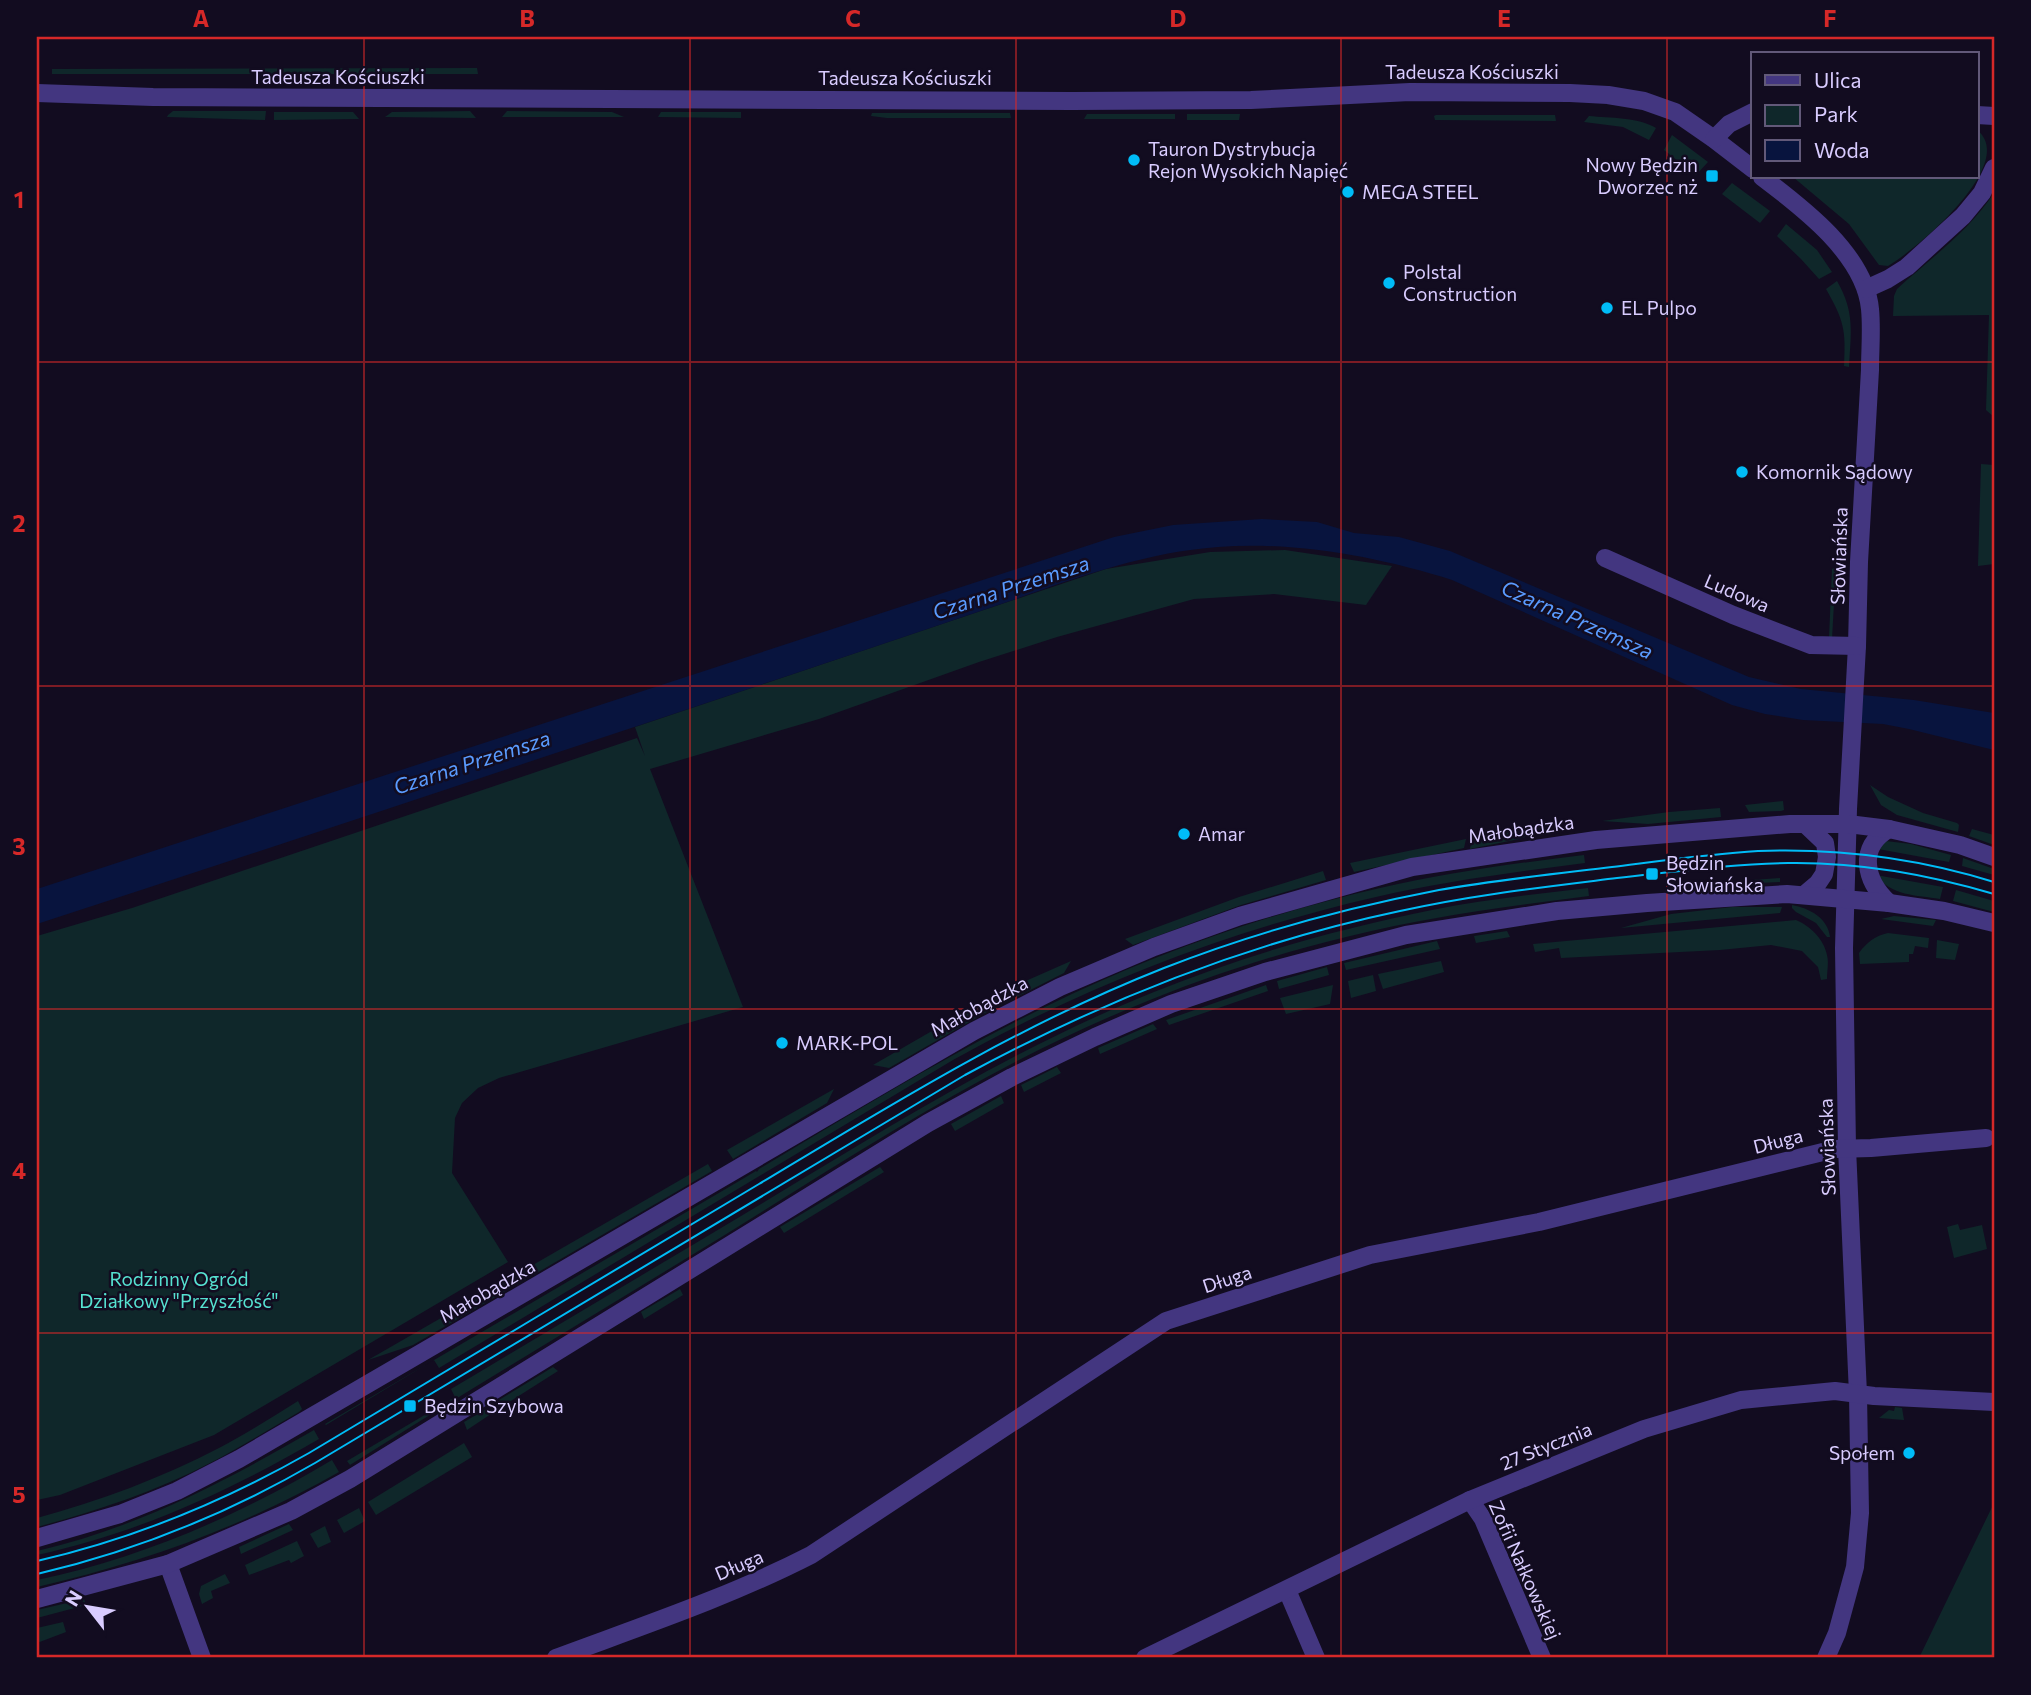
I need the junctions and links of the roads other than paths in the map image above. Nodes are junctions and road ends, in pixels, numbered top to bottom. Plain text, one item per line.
1 (37, 93) edge
2 (1751, 113) edge
3 (1714, 139) junction
4 (1751, 167) edge
5 (1994, 168) edge
6 (1763, 178) edge
7 (1866, 289) junction
8 (1605, 558) dead end
9 (1857, 654) junction
10 (1805, 824) junction
11 (1848, 824) junction
12 (1889, 829) junction
13 (1994, 857) edge
14 (1805, 894) junction
15 (1847, 898) junction
16 (1889, 902) junction
17 (1994, 923) edge
18 (1986, 1138) dead end
19 (1847, 1148) junction
20 (1858, 1394) junction
21 (1994, 1402) edge
22 (1470, 1500) junction
23 (37, 1538) edge
24 (168, 1564) junction
25 (1287, 1590) junction
26 (37, 1599) edge
27 (202, 1658) edge
28 (556, 1658) edge
29 (1146, 1658) edge
30 (1316, 1658) edge
31 (1542, 1658) edge
32 (1826, 1658) edge

1 - 3 street, Tadeusza Kościuszki
2 - 3 street
3 - 4 street
5 - 7 street
6 - 7 street, Słowiańska
7 - 9 street, Słowiańska
8 - 9 street, Ludowa
9 - 11 street, Słowiańska
10 - 11 street, Małobądzka
10 - 14 street
10 - 23 street, Małobądzka
11 - 12 street, Małobądzka
11 - 15 street, Słowiańska
12 - 13 street, Małobądzka
12 - 16 street
14 - 15 street
14 - 24 street
15 - 16 street
15 - 19 street, Słowiańska
16 - 17 street
18 - 19 street, Długa
19 - 20 street, Słowiańska
19 - 28 street, Długa
20 - 21 street, 27 Stycznia
20 - 22 street, 27 Stycznia
20 - 32 street, Słowiańska
22 - 25 street, 27 Stycznia
22 - 31 street, Zofii Nałkowskiej
24 - 26 street
24 - 27 street
25 - 29 street, 27 Stycznia
25 - 30 street

